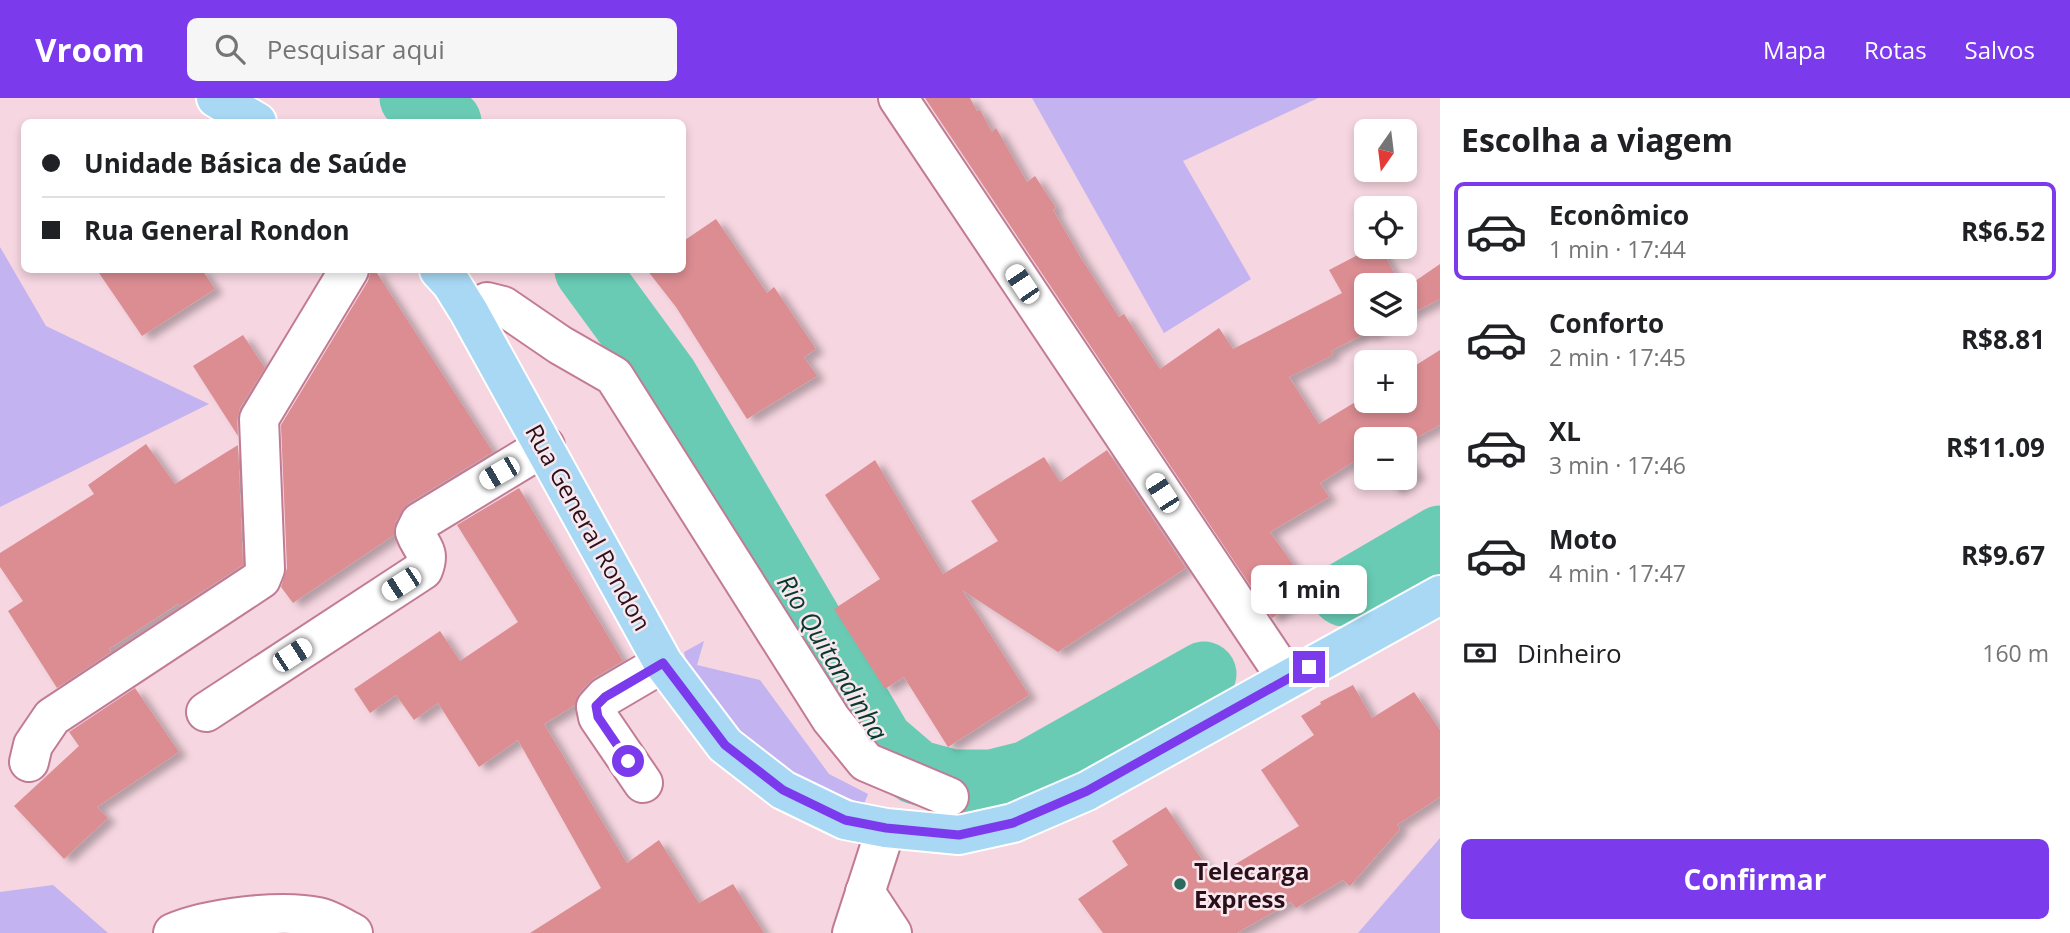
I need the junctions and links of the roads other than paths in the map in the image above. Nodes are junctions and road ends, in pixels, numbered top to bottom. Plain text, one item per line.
1 (216, 98) edge
2 (898, 98) edge
3 (258, 113) edge
4 (347, 273) edge
5 (442, 273) edge
6 (469, 312) junction
7 (545, 446) junction
8 (1440, 595) edge
9 (663, 663) junction
10 (1287, 679) junction
11 (206, 712) dead end
12 (29, 762) dead end
13 (643, 783) dead end
14 (949, 797) dead end
15 (886, 828) junction
16 (866, 892) junction
17 (173, 933) edge
18 (353, 933) edge
19 (852, 933) edge
20 (892, 933) edge

1 - 3 main road
2 - 10 street
4 - 12 street
5 - 6 main road, Rua General Rondon
6 - 7 main road, Rua General Rondon
6 - 14 street
7 - 9 main road, Rua General Rondon
7 - 11 street
8 - 10 main road, Rua General Rondon
9 - 13 street
9 - 15 main road, Rua General Rondon
10 - 15 main road, Rua General Rondon
15 - 16 street
16 - 19 street
16 - 20 street
17 - 18 street

